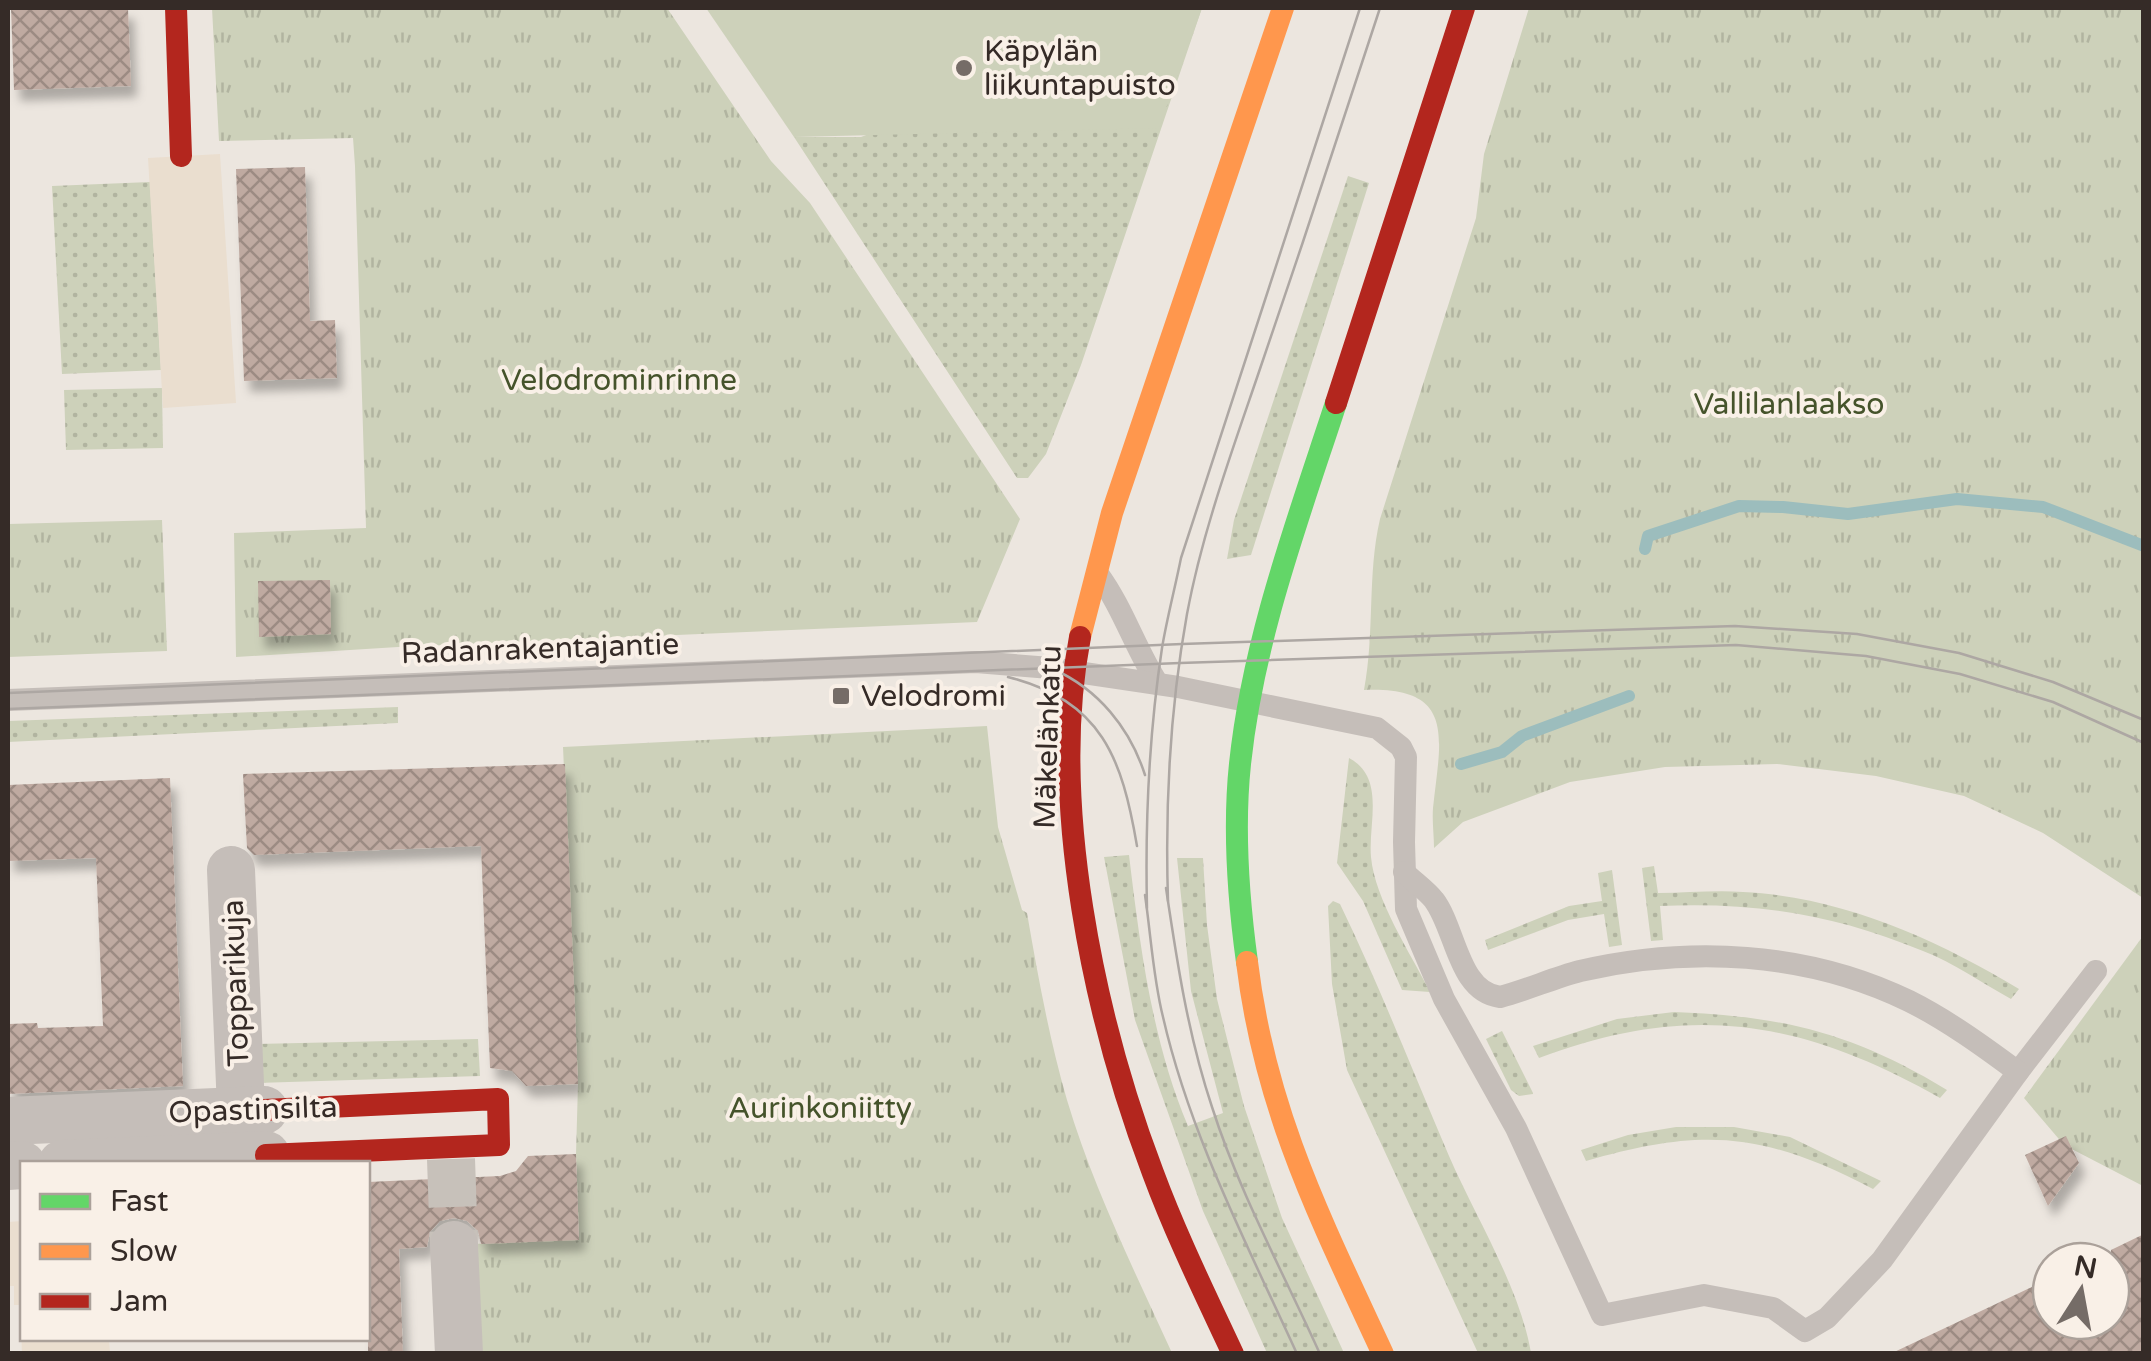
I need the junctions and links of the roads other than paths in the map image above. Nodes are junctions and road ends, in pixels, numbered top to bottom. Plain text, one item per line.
1 (176, 8) edge
2 (1283, 8) edge
3 (1464, 8) edge
4 (182, 156) dead end
5 (1095, 569) junction
6 (1075, 672) junction
7 (1158, 684) junction
8 (8, 700) edge
9 (1250, 704) junction
10 (231, 870) dead end
11 (1404, 872) junction
12 (2096, 971) dead end
13 (2018, 1072) junction
14 (8, 1120) edge
15 (234, 1134) junction
16 (79, 1161) edge
17 (454, 1245) tunnel mouth
18 (459, 1354) edge
19 (1233, 1354) edge
20 (1382, 1354) edge

1 - 4 main road
2 - 5 main road, Mäkelänkatu
3 - 9 main road
5 - 6 main road, Mäkelänkatu
5 - 7 lane
6 - 7 lane, Radanrakentajantie
6 - 8 lane, Radanrakentajantie
6 - 19 main road, Mäkelänkatu
7 - 9 lane, Radanrakentajantie
9 - 11 lane, Radanrakentajantie
9 - 20 main road
10 - 15 street, Topparikuja
11 - 13 lane
11 - 13 lane
12 - 13 lane
14 - 15 street, Opastinsilta
15 - 15 main road, Opastinsilta
15 - 16 street, Opastinsilta
17 - 18 street

